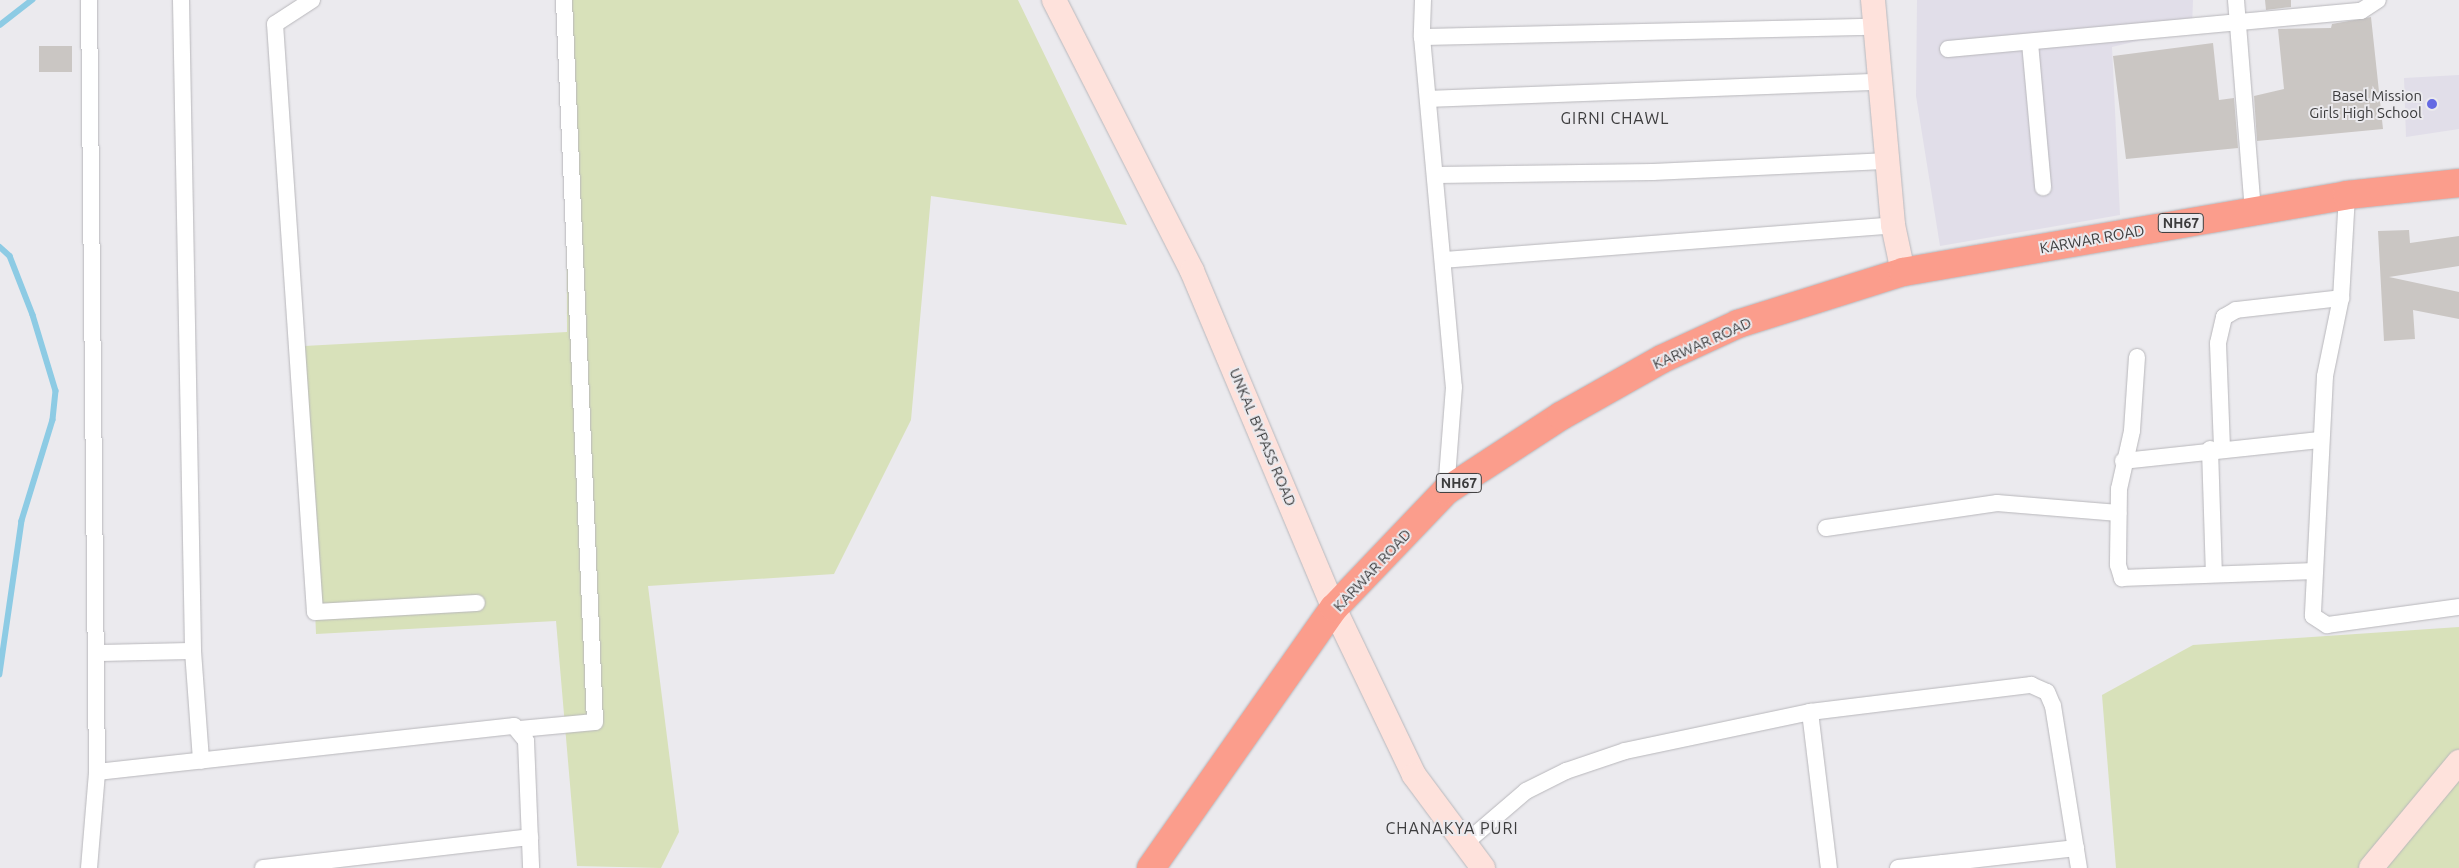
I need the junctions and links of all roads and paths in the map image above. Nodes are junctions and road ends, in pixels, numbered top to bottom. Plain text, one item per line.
1 (89, 0) edge
2 (181, 0) edge
3 (312, 0) edge
4 (564, 0) edge
5 (1054, 0) edge
6 (1423, 0) edge
7 (1872, 0) edge
8 (2236, 0) edge
9 (2378, 0) edge
10 (2238, 25) junction
11 (1874, 27) junction
12 (1422, 37) junction
13 (2030, 43) junction
14 (1948, 50) dead end
15 (1878, 82) junction
16 (1428, 99) junction
17 (1889, 161) junction
18 (1437, 175) junction
19 (2459, 182) edge
20 (2043, 187) dead end
21 (2347, 195) junction
22 (2253, 210) junction
23 (1894, 225) junction
24 (1443, 260) junction
25 (1903, 272) junction
26 (2341, 298) junction
27 (2137, 357) dead end
28 (2321, 440) junction
29 (2216, 449) junction
30 (2123, 461) junction
31 (1446, 492) junction
32 (2119, 513) junction
33 (1826, 528) dead end
34 (2314, 571) junction
35 (2214, 574) junction
36 (477, 603) dead end
37 (2459, 607) edge
38 (1334, 608) junction
39 (193, 651) junction
40 (97, 653) junction
41 (1810, 712) junction
42 (520, 729) junction
43 (200, 761) junction
44 (2459, 762) edge
45 (97, 772) junction
46 (530, 837) junction
47 (1463, 845) junction
48 (2076, 848) junction
49 (1943, 866) edge
50 (89, 868) edge
51 (263, 868) edge
52 (531, 868) edge
53 (1152, 868) edge
54 (1483, 868) edge
55 (1829, 868) edge
56 (1898, 868) edge
57 (2079, 868) edge
58 (2371, 868) edge

1 - 40 street
2 - 39 street
3 - 36 street
4 - 42 street
5 - 38 main road, UNKAL BYPASS ROAD
6 - 12 street
7 - 11 main road
8 - 10 street
9 - 10 street
10 - 13 street
10 - 22 street
11 - 12 street
11 - 15 main road
12 - 16 street
13 - 14 street
13 - 20 street
15 - 16 street
15 - 17 main road
16 - 18 street
17 - 18 street
17 - 23 main road
18 - 24 street
19 - 21 highway, KARWAR ROAD / NH67
21 - 22 highway, KARWAR ROAD / NH67
21 - 26 street
22 - 25 highway, KARWAR ROAD / NH67
23 - 24 street
23 - 25 main road
24 - 31 street
25 - 31 highway, KARWAR ROAD / NH67
26 - 28 street
26 - 29 street
27 - 30 street
28 - 29 street
28 - 34 street
29 - 30 street
29 - 35 street
30 - 32 street
31 - 38 highway, KARWAR ROAD / NH67
32 - 33 street
32 - 35 street
34 - 35 street
34 - 37 street
38 - 47 main road, UNKAL BYPASS ROAD
38 - 53 highway, KARWAR ROAD / NH67
39 - 40 street
39 - 43 street
40 - 45 street
41 - 47 street
41 - 48 street
41 - 55 street
42 - 43 street
42 - 46 street
43 - 45 street
44 - 58 main road
45 - 50 street
46 - 51 street
46 - 52 street
47 - 54 main road, UNKAL BYPASS ROAD
48 - 49 street
48 - 57 street
49 - 56 street

